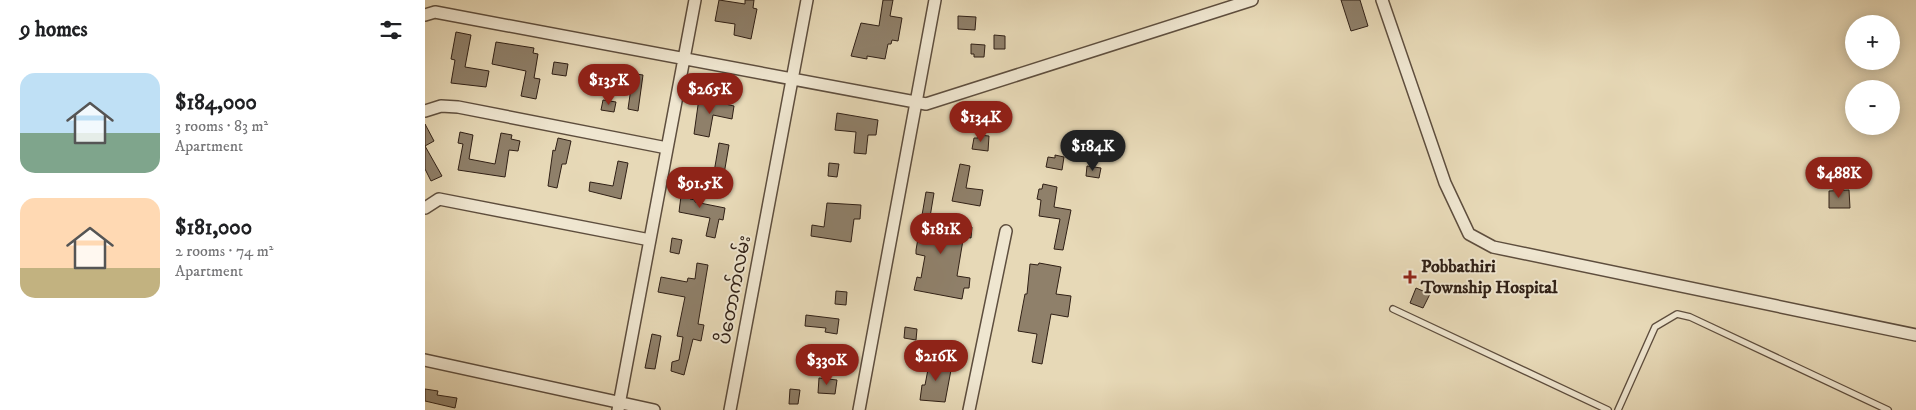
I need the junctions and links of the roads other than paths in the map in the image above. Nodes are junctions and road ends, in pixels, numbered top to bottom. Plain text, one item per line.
1 (695, 0) edge
2 (807, 0) edge
3 (935, 0) edge
4 (1252, 0) edge
5 (1382, 0) edge
6 (425, 15) edge
7 (684, 59) junction
8 (793, 79) junction
9 (915, 102) junction
10 (425, 112) edge
11 (667, 148) junction
12 (425, 208) edge
13 (1006, 231) dead end
14 (650, 240) junction
15 (1393, 309) dead end
16 (1916, 335) edge
17 (425, 360) edge
18 (619, 406) edge
19 (654, 410) edge
20 (730, 410) edge
21 (859, 410) edge
22 (969, 410) edge
23 (1608, 410) edge
24 (1617, 410) edge
25 (1888, 410) edge

1 - 7 street
2 - 8 street, ပိတောက်လမ်း
3 - 9 street
4 - 9 street
5 - 16 street
6 - 7 street
7 - 8 street
7 - 11 street
8 - 9 street
8 - 20 street, ပိတောက်လမ်း
9 - 21 street
10 - 11 street
11 - 14 street
12 - 14 street
13 - 22 street
14 - 18 street
15 - 23 lane
17 - 18 street
18 - 19 street
24 - 25 lane

